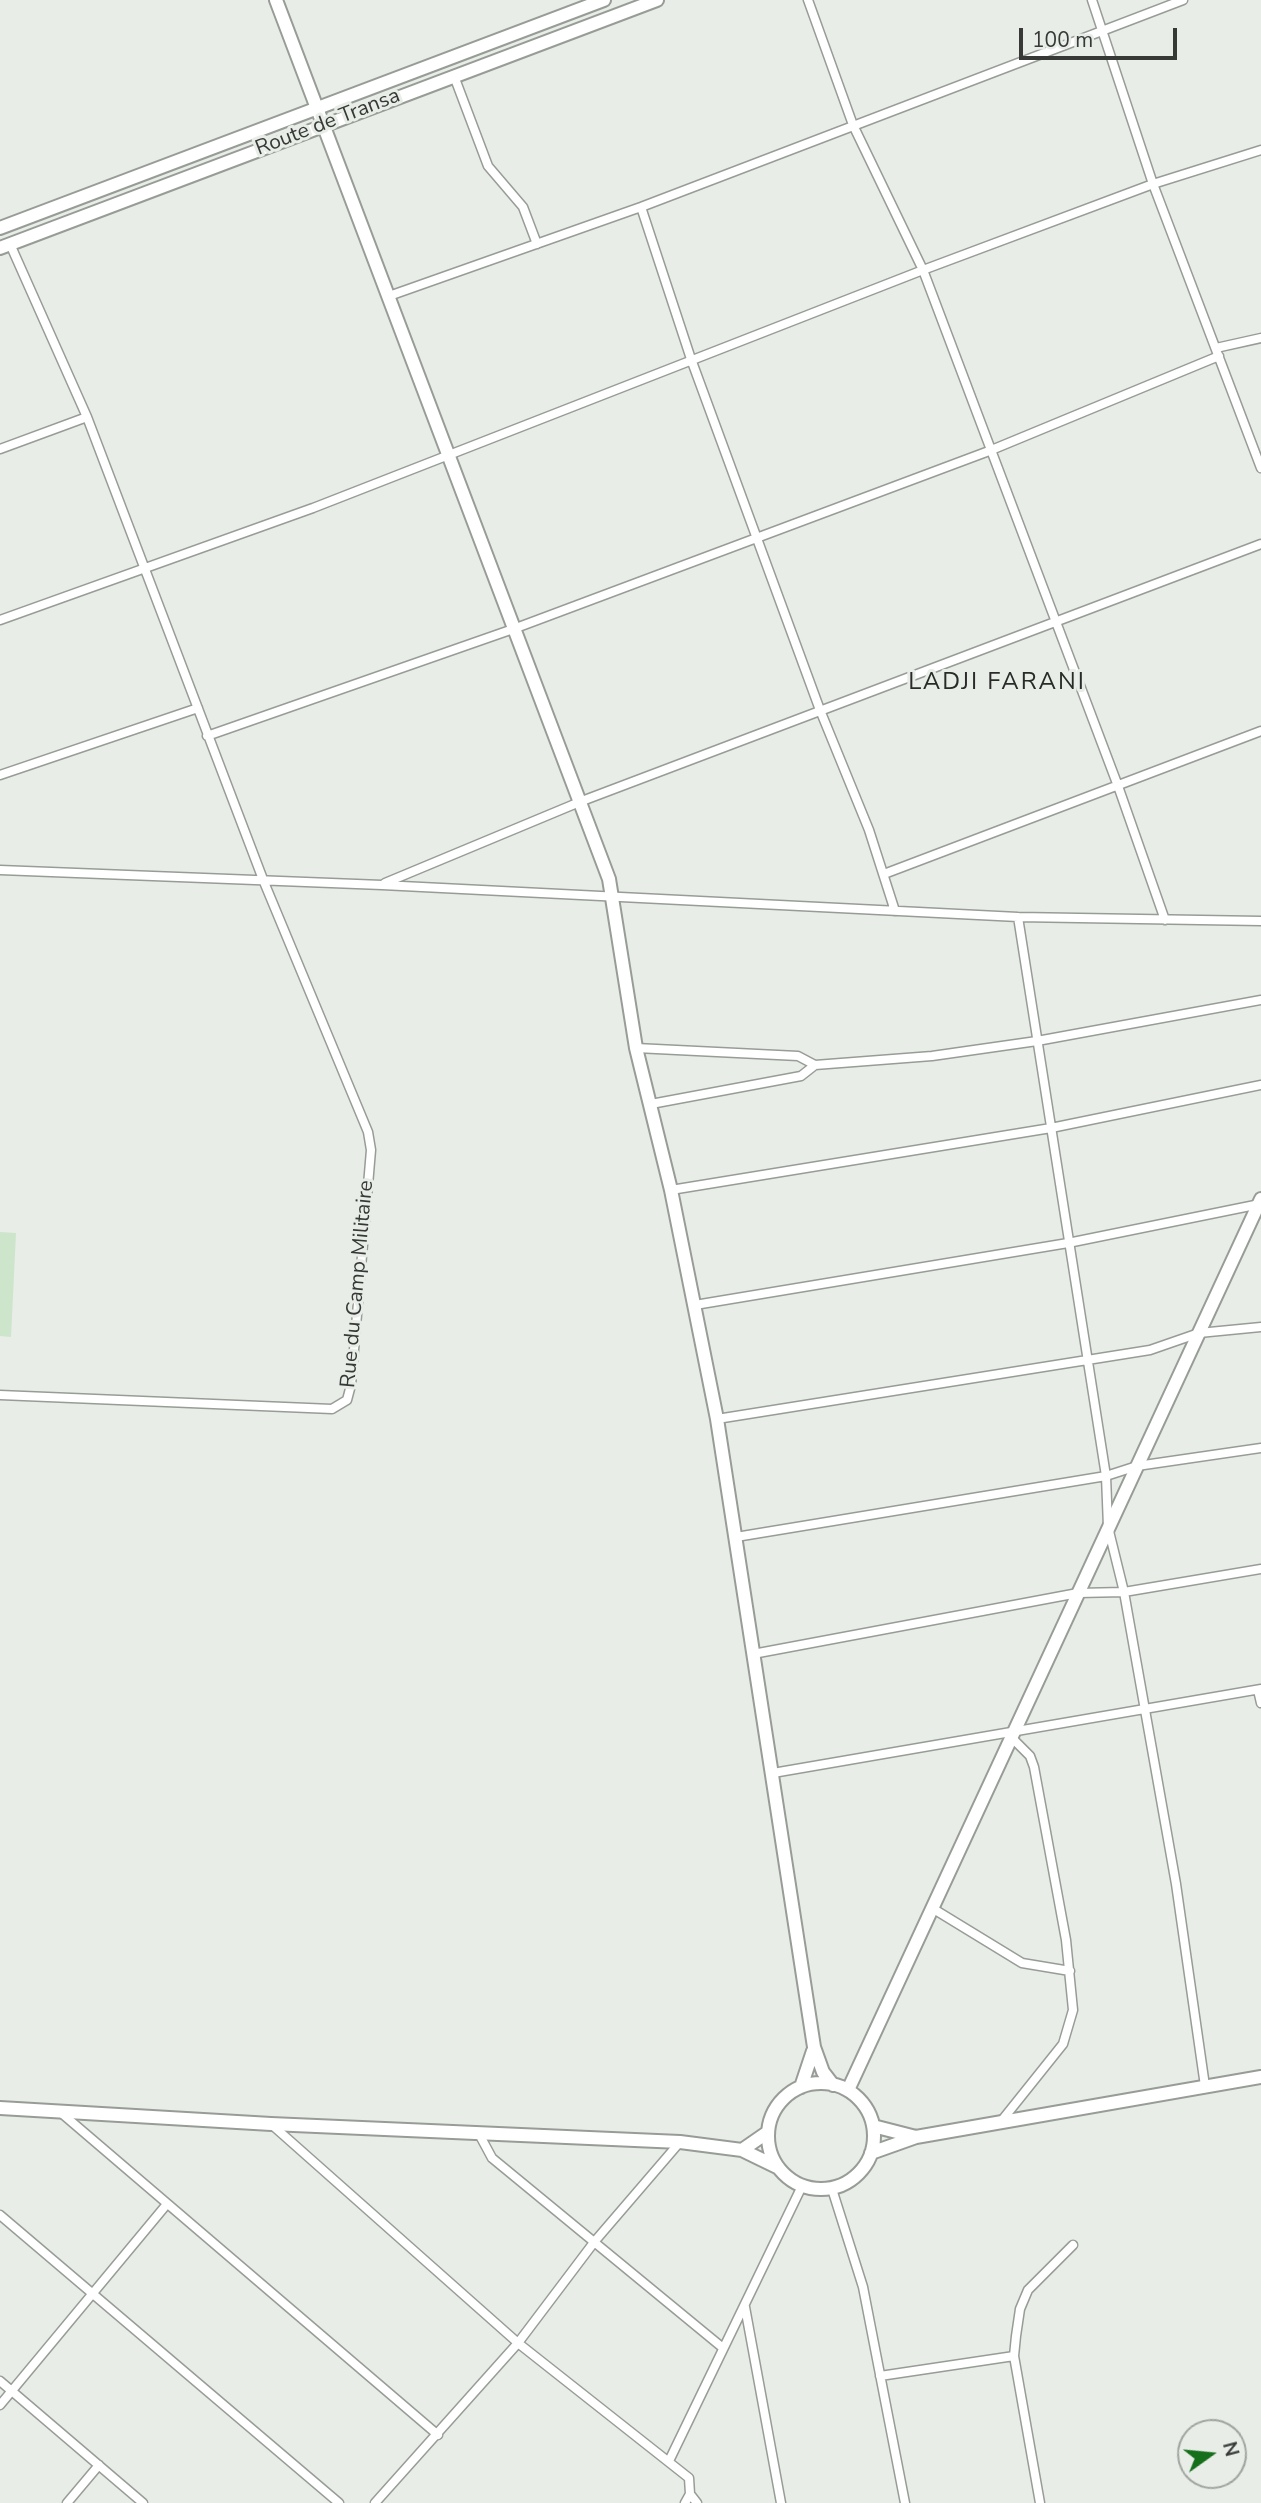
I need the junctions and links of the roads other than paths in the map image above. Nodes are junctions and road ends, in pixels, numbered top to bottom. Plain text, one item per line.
1 (276, 0) edge
2 (604, 0) edge
3 (657, 0) edge
4 (808, 0) edge
5 (1092, 0) edge
6 (1183, 0) edge
7 (1103, 31) junction
8 (454, 76) junction
9 (317, 108) junction
10 (324, 125) junction
11 (853, 125) junction
12 (1261, 150) edge
13 (1153, 184) junction
14 (641, 208) junction
15 (48, 210) junction
16 (1, 225) edge
17 (55, 227) junction
18 (537, 244) junction
19 (5, 246) edge
20 (923, 270) junction
21 (389, 296) junction
22 (1261, 338) edge
23 (1218, 352) junction
24 (691, 359) junction
25 (87, 416) junction
26 (0, 449) edge
27 (989, 451) junction
28 (449, 453) junction
29 (1261, 468) edge
30 (758, 537) junction
31 (1261, 544) edge
32 (143, 569) junction
33 (0, 620) edge
34 (1055, 623) junction
35 (516, 628) junction
36 (198, 708) junction
37 (820, 710) junction
38 (1261, 731) edge
39 (207, 736) junction
40 (0, 775) edge
41 (1118, 786) junction
42 (582, 801) junction
43 (0, 870) edge
44 (884, 874) junction
45 (264, 882) junction
46 (382, 885) junction
47 (614, 898) junction
48 (895, 911) junction
49 (1018, 917) junction
50 (1165, 920) junction
51 (1261, 921) edge
52 (1261, 1000) edge
53 (1037, 1041) junction
54 (636, 1048) junction
55 (816, 1065) junction
56 (1261, 1085) edge
57 (651, 1104) junction
58 (1051, 1128) junction
59 (671, 1190) junction
60 (1260, 1202) edge
61 (1068, 1244) junction
62 (695, 1305) junction
63 (1261, 1327) edge
64 (1199, 1333) junction
65 (1087, 1360) junction
66 (0, 1395) edge
67 (717, 1419) junction
68 (1261, 1448) edge
69 (1137, 1466) junction
70 (1106, 1476) junction
71 (1108, 1527) junction
72 (736, 1537) junction
73 (1261, 1569) edge
74 (1078, 1592) junction
75 (1124, 1592) junction
76 (753, 1654) junction
77 (1260, 1690) edge
78 (1261, 1703) edge
79 (1144, 1709) junction
80 (1012, 1735) junction
81 (773, 1773) junction
82 (932, 1908) junction
83 (1070, 1971) junction
84 (814, 2047) junction
85 (1261, 2077) edge
86 (833, 2084) junction
87 (1205, 2086) junction
88 (801, 2087) junction
89 (848, 2090) junction
90 (0, 2108) edge
91 (59, 2112) junction
92 (1003, 2119) junction
93 (271, 2124) junction
94 (873, 2126) junction
95 (478, 2132) junction
96 (768, 2132) junction
97 (916, 2137) junction
98 (680, 2142) junction
99 (742, 2150) junction
100 (871, 2153) junction
101 (777, 2167) junction
102 (802, 2186) junction
103 (832, 2189) junction
104 (167, 2204) junction
105 (0, 2215) edge
106 (595, 2241) junction
107 (1073, 2245) dead end
108 (91, 2292) junction
109 (745, 2307) junction
110 (518, 2343) junction
111 (723, 2348) junction
112 (1013, 2356) junction
113 (880, 2376) junction
114 (0, 2381) edge
115 (11, 2392) junction
116 (0, 2405) edge
117 (438, 2435) junction
118 (669, 2461) junction
119 (99, 2465) junction
120 (690, 2494) junction
121 (66, 2503) edge
122 (143, 2503) edge
123 (339, 2503) edge
124 (374, 2503) edge
125 (685, 2503) edge
126 (698, 2503) edge
127 (781, 2503) edge
128 (905, 2503) edge
129 (1040, 2503) edge

1 - 9 street
2 - 9 street, Route de Transa
3 - 8 street, Route de Transa
4 - 11 street
5 - 7 street
6 - 7 street
7 - 11 street
7 - 13 street
8 - 10 street, Route de Transa
8 - 18 street
9 - 10 street
9 - 15 street, Route de Transa
10 - 17 street, Route de Transa
10 - 21 street
11 - 14 street
11 - 20 street
12 - 13 street
13 - 20 street
13 - 23 street
14 - 18 street
14 - 24 street
15 - 16 street, Route de Transa
15 - 17 street
17 - 19 street, Route de Transa
18 - 21 street
19 - 25 street
20 - 24 street
20 - 27 street
21 - 28 street
22 - 23 street
23 - 27 street
23 - 29 street
24 - 28 street
24 - 30 street
25 - 26 street
25 - 32 street
27 - 30 street
27 - 34 street
28 - 32 street
28 - 35 street
30 - 35 street
30 - 37 street
31 - 34 street
32 - 33 street
32 - 36 street
34 - 37 street
34 - 41 street
35 - 39 street
35 - 42 street
36 - 39 street
36 - 40 street
37 - 42 street
37 - 44 street
38 - 41 street
39 - 45 street
41 - 44 street
41 - 50 street
42 - 46 street
42 - 47 street
43 - 45 street
44 - 48 street
45 - 46 street
45 - 66 street, Rue du Camp Militaire
46 - 47 street
47 - 48 street
47 - 54 street
48 - 49 street
49 - 50 street
49 - 53 street
50 - 51 street
52 - 53 street
53 - 55 street
53 - 58 street
54 - 55 street
54 - 57 street
55 - 57 street
56 - 58 street
57 - 59 street
58 - 59 street
58 - 61 street
59 - 62 street
60 - 61 street
60 - 64 street
61 - 62 street
61 - 65 street
62 - 67 street
63 - 64 street
64 - 65 street
64 - 69 street
65 - 67 street
65 - 70 street
67 - 72 street
68 - 69 street
69 - 70 street
69 - 71 street
70 - 71 street
70 - 72 street
71 - 74 street
71 - 75 street
72 - 76 street
73 - 75 street
74 - 75 street
74 - 76 street
74 - 80 street
75 - 79 street
76 - 81 street
77 - 78 street
77 - 79 street
79 - 80 street
79 - 87 street
80 - 81 street
80 - 82 street
80 - 83 street
81 - 84 street
82 - 83 street
82 - 89 street
83 - 92 street
84 - 86 street
84 - 88 street
85 - 87 street
86 - 88 street
86 - 89 street
87 - 92 street
88 - 96 street
89 - 94 street
90 - 91 street
91 - 93 street
91 - 104 street
92 - 97 street
93 - 95 street
93 - 110 street
94 - 97 street
94 - 100 street
95 - 98 street
95 - 106 street
96 - 99 street
96 - 101 street
97 - 100 street
98 - 99 street
98 - 106 street
99 - 101 street
100 - 103 street
101 - 102 street
102 - 103 street
102 - 109 street
103 - 113 street
104 - 108 street
104 - 117 street
105 - 108 street
106 - 110 street
106 - 111 street
107 - 112 street
108 - 115 street
108 - 123 street
109 - 111 street
109 - 127 street
110 - 117 street
110 - 118 street
111 - 118 street
112 - 113 street
112 - 129 street
113 - 128 street
114 - 115 street
115 - 116 street
115 - 119 street
117 - 124 street
118 - 120 street
119 - 121 street
119 - 122 street
120 - 125 street
120 - 126 street

